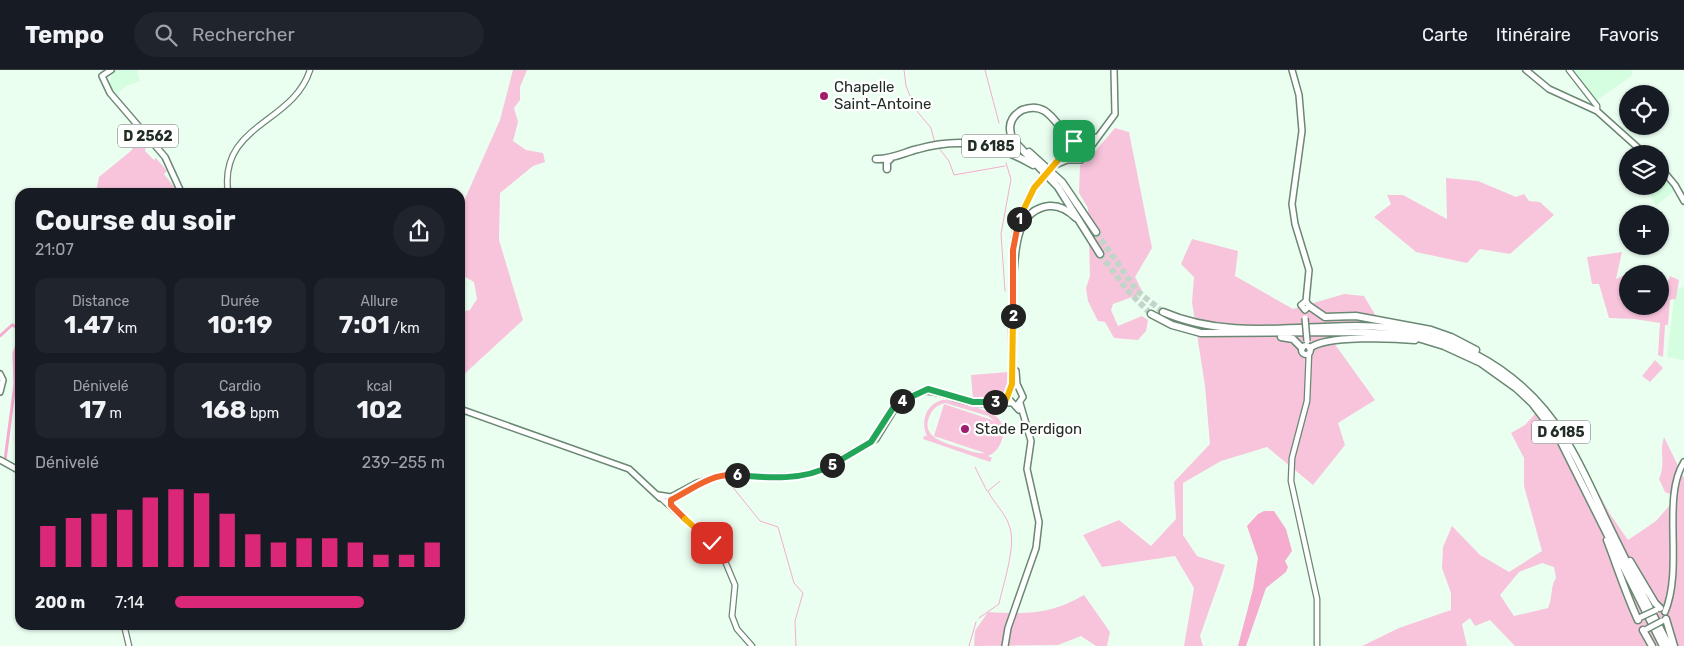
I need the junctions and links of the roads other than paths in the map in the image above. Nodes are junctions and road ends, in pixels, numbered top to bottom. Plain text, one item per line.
1 (111, 70) edge
2 (310, 70) edge
3 (1114, 70) edge
4 (1292, 70) edge
5 (1526, 70) edge
6 (1569, 70) edge
7 (1597, 108) junction
8 (1100, 134) junction
9 (1077, 142) junction
10 (1635, 145) edge
11 (1065, 150) junction
12 (1086, 153) junction
13 (892, 157) junction
14 (876, 159) dead end
15 (1070, 160) junction
16 (1053, 166) junction
17 (887, 169) dead end
18 (1041, 169) junction
19 (1669, 178) edge
20 (179, 188) edge
21 (228, 188) edge
22 (1684, 201) edge
23 (1096, 232) tunnel mouth
24 (1092, 241) junction
25 (1100, 254) tunnel mouth
26 (1013, 280) junction
27 (1307, 306) junction
28 (1163, 312) tunnel mouth
29 (1151, 314) tunnel mouth
30 (1215, 334) junction
31 (1444, 346) junction
32 (1013, 348) junction
33 (1306, 348) junction
34 (1501, 369) junction
35 (0, 374) edge
36 (1011, 390) junction
37 (1019, 390) junction
38 (0, 392) edge
39 (1011, 402) junction
40 (465, 411) edge
41 (0, 462) edge
42 (1684, 462) edge
43 (15, 470) edge
44 (667, 501) junction
45 (675, 510) junction
46 (1601, 520) junction
47 (1617, 543) junction
48 (1662, 614) junction
49 (1639, 618) junction
50 (125, 630) edge
51 (1645, 630) junction
52 (129, 646) edge
53 (752, 646) edge
54 (1005, 646) edge
55 (1317, 646) edge
56 (1652, 646) edge
57 (1664, 646) edge
58 (1669, 646) edge
59 (1674, 646) edge

1 - 20 main road, D 2562
2 - 21 street
3 - 8 main road
4 - 27 main road
5 - 7 main road
6 - 7 street
7 - 10 main road
8 - 9 main road
8 - 12 main road
9 - 11 main road
9 - 12 main road
9 - 18 highway, D 6185
11 - 15 main road
11 - 16 main road
11 - 23 highway
12 - 15 main road
13 - 14 highway, D 6185
13 - 17 highway
13 - 18 highway, D 6185
15 - 16 main road
16 - 26 main road, bridge
18 - 24 highway, D 6185
19 - 22 main road
24 - 25 highway, D 6185
24 - 26 highway, D 6185
26 - 32 main road
27 - 33 main road, bridge
27 - 34 highway
28 - 34 highway, D 6185
29 - 30 highway, D 6185
30 - 31 highway, D 6185
30 - 33 highway
31 - 33 highway
31 - 46 highway, D 6185
32 - 36 main road
32 - 37 main road
33 - 55 street
34 - 47 highway, D 6185
35 - 38 main road
36 - 37 main road
36 - 39 main road
37 - 39 main road
39 - 44 main road
39 - 54 main road
40 - 44 main road
41 - 43 main road
42 - 48 main road
44 - 45 street
44 - 45 street
45 - 53 street
46 - 49 highway
46 - 57 highway, D 6185
47 - 48 highway
47 - 58 highway, D 6185
48 - 49 main road, bridge
48 - 51 main road, bridge
48 - 59 highway
49 - 51 main road
50 - 52 street
51 - 56 highway

